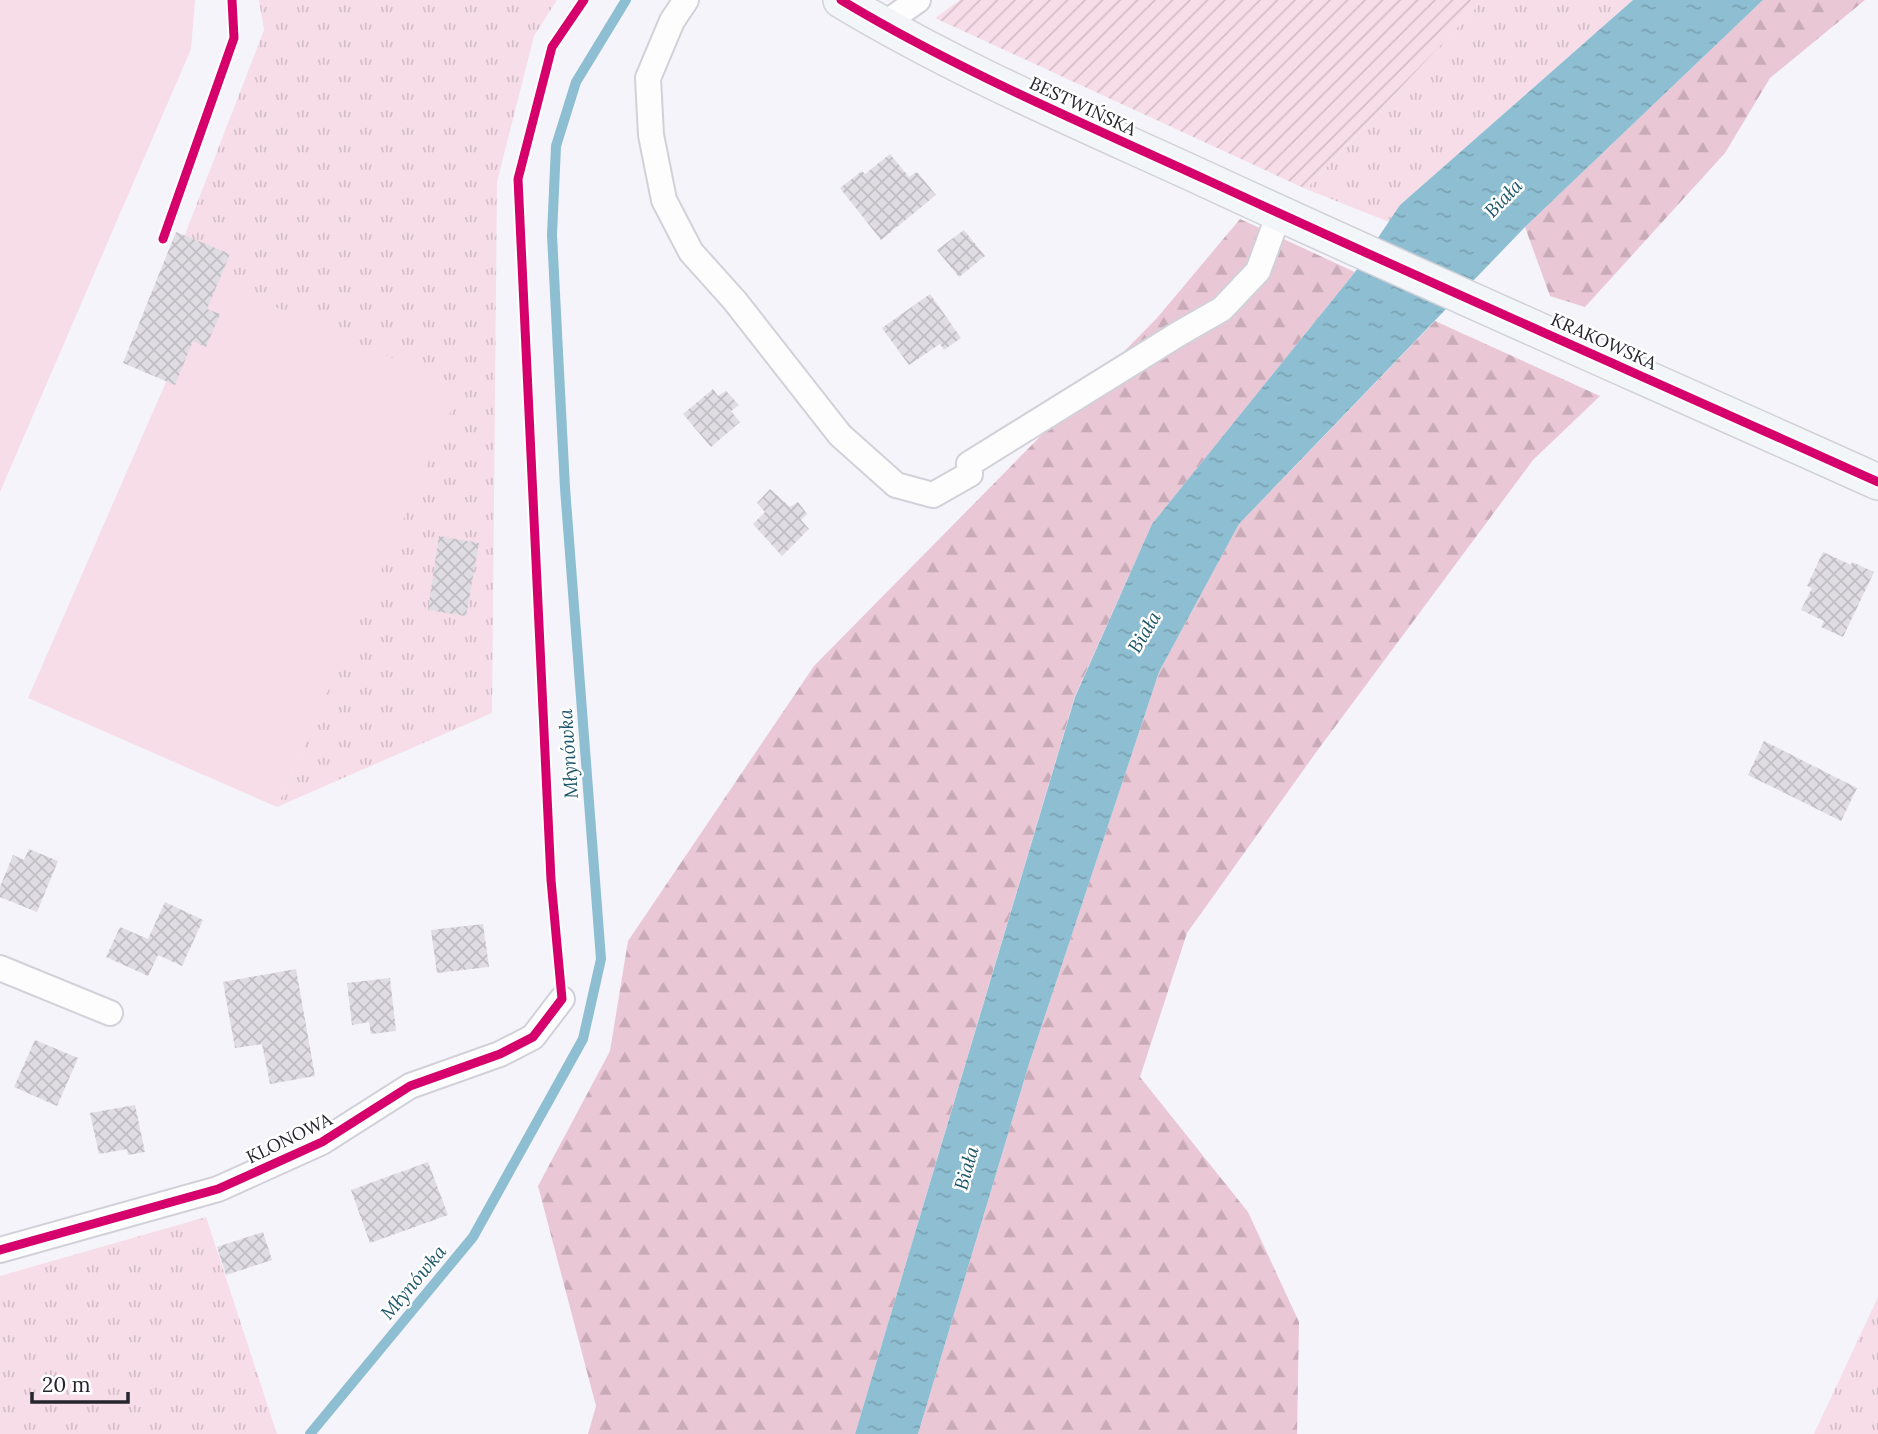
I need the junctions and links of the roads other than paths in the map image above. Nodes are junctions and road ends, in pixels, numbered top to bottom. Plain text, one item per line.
1 (686, 0) edge
2 (841, 0) edge
3 (918, 0) edge
4 (883, 25) junction
5 (1279, 214) junction
6 (1317, 231) joint
7 (1878, 482) edge
8 (0, 968) edge
9 (562, 999) road end
10 (110, 1013) dead end
11 (0, 1250) edge

1 - 5 street
2 - 4 street, BESTWIŃSKA
3 - 4 street
4 - 5 street, BESTWIŃSKA
5 - 6 street, BESTWIŃSKA
6 - 7 street, KRAKOWSKA
8 - 10 street
9 - 11 street, KLONOWA

